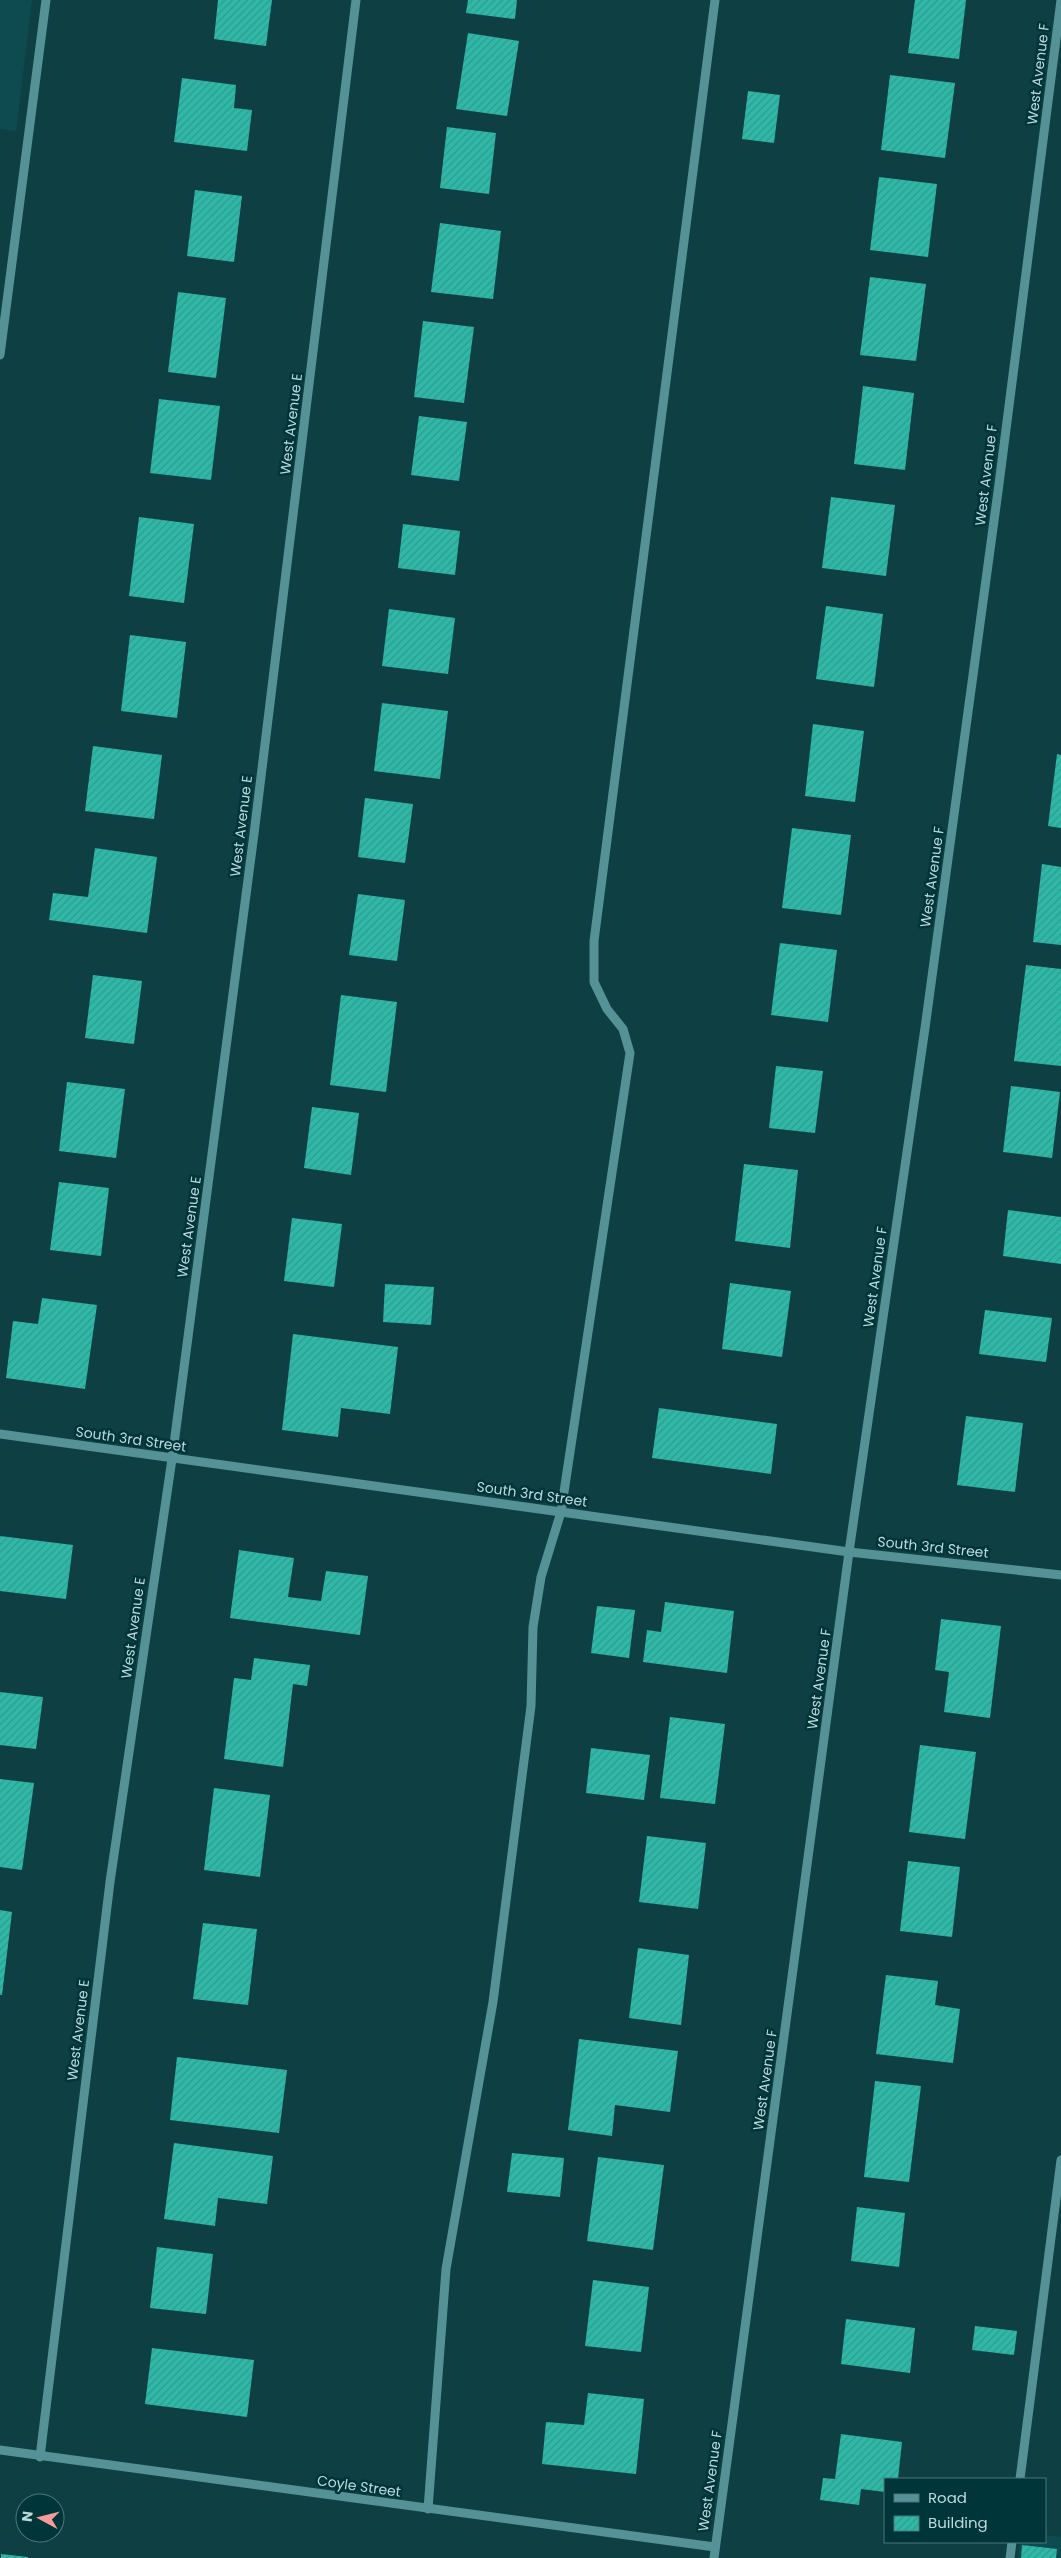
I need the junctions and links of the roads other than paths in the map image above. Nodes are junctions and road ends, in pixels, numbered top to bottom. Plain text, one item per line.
1 (46, 0) edge
2 (356, 0) edge
3 (716, 0) edge
4 (1061, 0) edge
5 (0, 355) edge
6 (0, 1434) edge
7 (172, 1459) junction
8 (561, 1512) junction
9 (850, 1552) junction
10 (1061, 1575) edge
11 (1061, 2160) edge
12 (0, 2450) edge
13 (40, 2456) junction
14 (1020, 2478) edge
15 (428, 2509) junction
16 (1012, 2543) edge
17 (715, 2548) junction
18 (714, 2558) edge
19 (1010, 2558) edge

1 - 5 street
2 - 7 street, West Avenue E
3 - 8 street
4 - 9 street, West Avenue F
6 - 7 street, South 3rd Street
7 - 8 street, South 3rd Street
7 - 13 street, West Avenue E
8 - 9 street, South 3rd Street
8 - 15 street
9 - 10 street, South 3rd Street
9 - 17 street, West Avenue F
11 - 14 street
12 - 13 street, Coyle Street
13 - 15 street, Coyle Street
15 - 17 street, Coyle Street
16 - 19 street
17 - 18 street, West Avenue F

